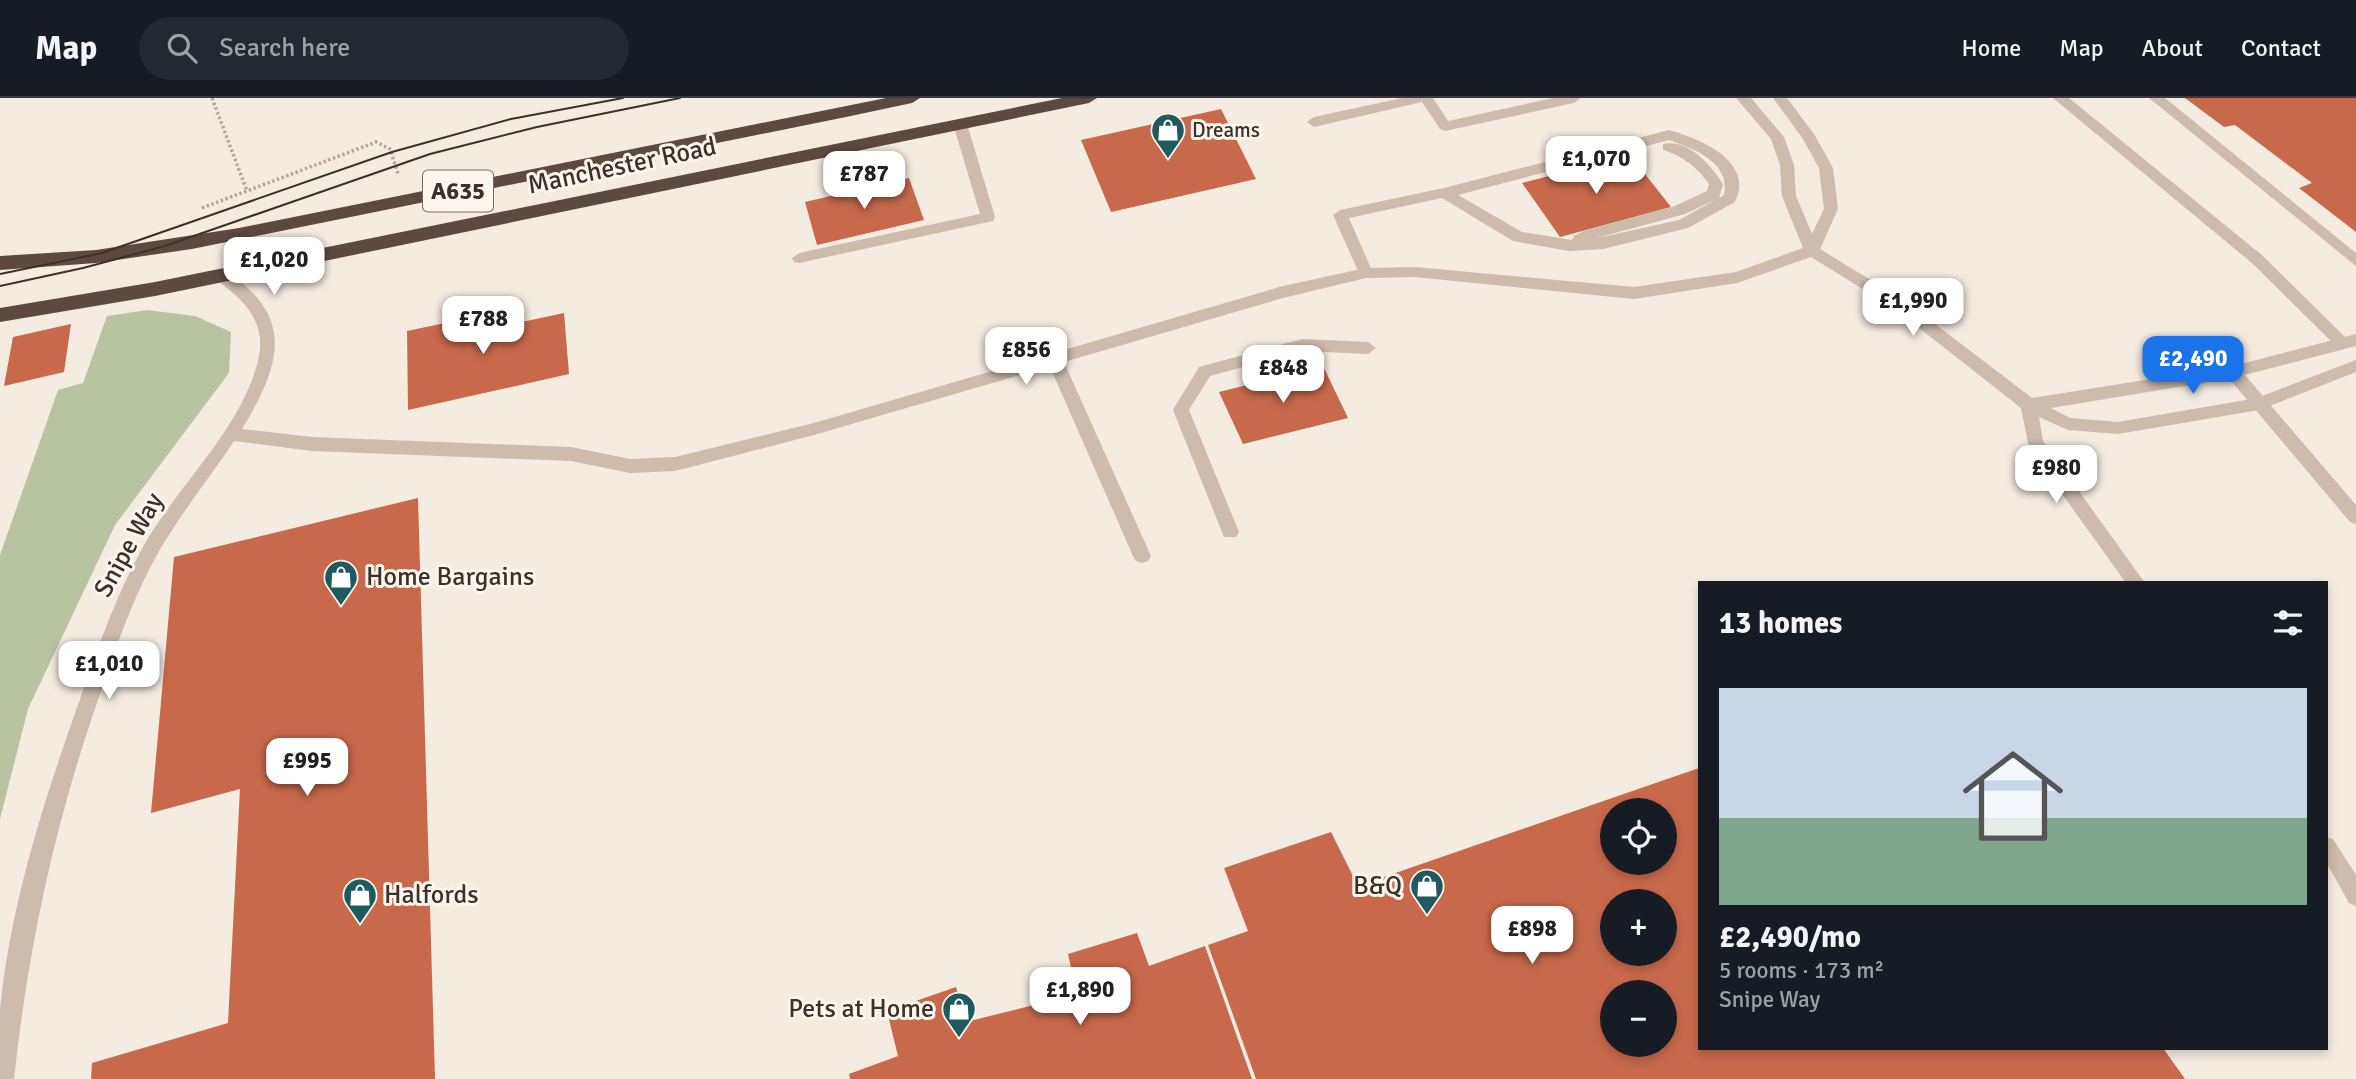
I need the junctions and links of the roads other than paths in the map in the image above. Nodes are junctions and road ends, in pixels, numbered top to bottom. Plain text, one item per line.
1 (911, 98) edge
2 (1089, 98) edge
3 (1424, 98) edge
4 (1574, 98) edge
5 (1743, 98) edge
6 (1780, 98) edge
7 (2060, 98) edge
8 (2156, 98) edge
9 (1314, 122) dead end
10 (960, 124) junction
11 (1444, 193) junction
12 (1812, 251) junction
13 (799, 258) dead end
14 (2356, 261) edge
15 (0, 263) edge
16 (1366, 272) junction
17 (220, 275) junction
18 (0, 314) edge
19 (2349, 342) edge
20 (1368, 348) dead end
21 (1055, 360) junction
22 (2356, 366) edge
23 (2233, 372) junction
24 (2259, 404) junction
25 (2029, 405) junction
26 (232, 434) junction
27 (2356, 517) edge
28 (1230, 531) dead end
29 (1142, 556) dead end
30 (2135, 581) edge
31 (2328, 849) edge
32 (2356, 896) edge
33 (3, 1079) edge

1 - 15 highway, Manchester Road / A635
2 - 10 highway, Manchester Road / A635
3 - 4 street
3 - 9 street
5 - 12 street
6 - 12 street
7 - 19 street
8 - 14 street
10 - 13 street
10 - 17 highway, Manchester Road / A635
11 - 11 street
11 - 16 street
12 - 16 street
12 - 25 street
16 - 21 street
17 - 18 highway, Manchester Road / A635
17 - 26 street, Snipe Way
19 - 23 street
20 - 28 street
21 - 26 street
21 - 29 street
22 - 24 street
23 - 24 street
23 - 25 street
24 - 25 street
24 - 27 street
25 - 30 street
26 - 33 street, Snipe Way
31 - 32 street

